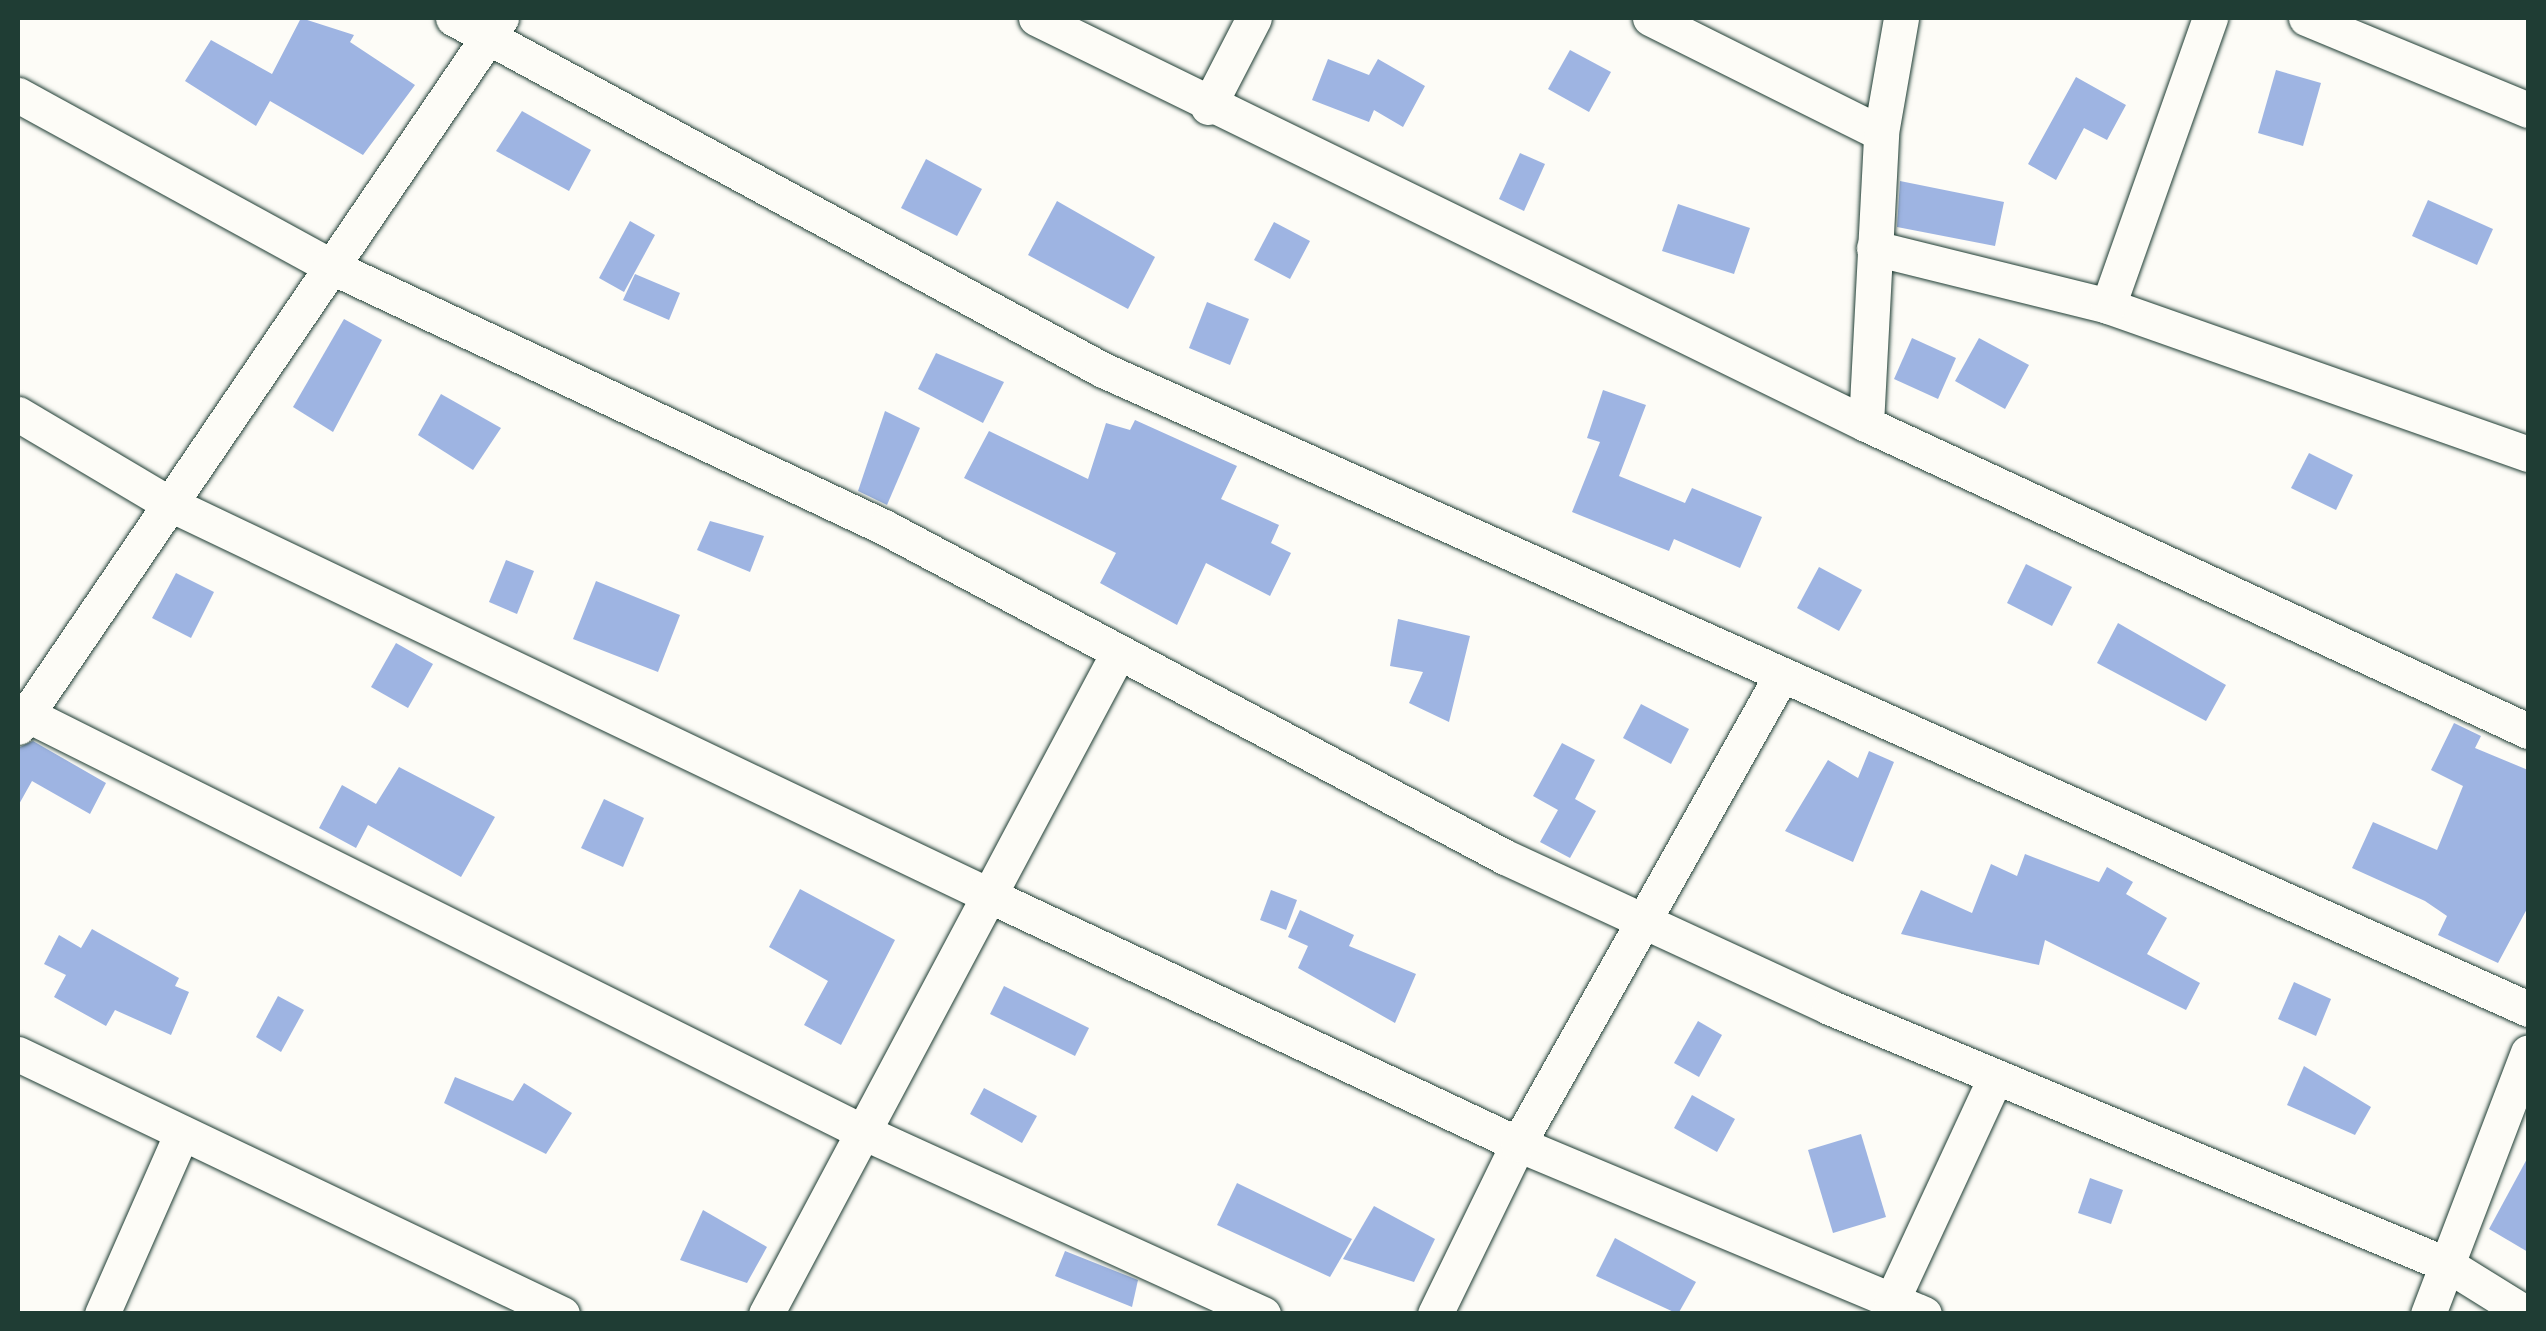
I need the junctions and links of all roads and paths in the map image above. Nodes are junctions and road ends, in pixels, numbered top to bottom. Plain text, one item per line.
1 (452, 18) edge
2 (1036, 18) edge
3 (1254, 18) edge
4 (1650, 18) edge
5 (1901, 18) edge
6 (2210, 18) edge
7 (2306, 18) edge
8 (495, 27) edge
9 (18, 95) edge
10 (1208, 108) junction
11 (2528, 110) edge
12 (1881, 133) junction
13 (1874, 248) junction
14 (330, 266) junction
15 (2108, 306) junction
16 (18, 414) edge
17 (1866, 424) junction
18 (2528, 454) edge
19 (168, 503) junction
20 (1117, 655) junction
21 (1781, 676) junction
22 (20, 717) edge
23 (2528, 731) edge
24 (984, 894) junction
25 (1644, 923) junction
26 (2528, 1010) edge
27 (2528, 1052) edge
28 (18, 1054) edge
29 (1994, 1078) junction
30 (862, 1131) junction
31 (182, 1133) junction
32 (1518, 1144) junction
33 (2448, 1264) junction
34 (1908, 1307) edge
35 (102, 1314) edge
36 (562, 1314) edge
37 (766, 1314) edge
38 (1264, 1314) edge
39 (1434, 1314) edge
40 (2428, 1314) edge
41 (2528, 1314) edge

1 - 8 street
2 - 10 street
3 - 10 street
4 - 12 street
5 - 12 street
6 - 15 street
7 - 11 street
8 - 14 street
8 - 21 street
9 - 14 street
10 - 17 street
12 - 13 street
13 - 15 street
13 - 17 street
14 - 19 street
14 - 20 street
15 - 18 street
16 - 19 street
17 - 23 street
19 - 22 street
19 - 24 street
20 - 24 street
20 - 25 street
21 - 25 street
21 - 26 street
22 - 30 street
24 - 30 street
24 - 32 street
25 - 29 street
25 - 32 street
27 - 33 street
28 - 31 street
29 - 33 street
29 - 34 street
30 - 37 street
30 - 38 street
31 - 35 street
31 - 36 street
32 - 34 street
32 - 39 street
33 - 40 street
33 - 41 street

